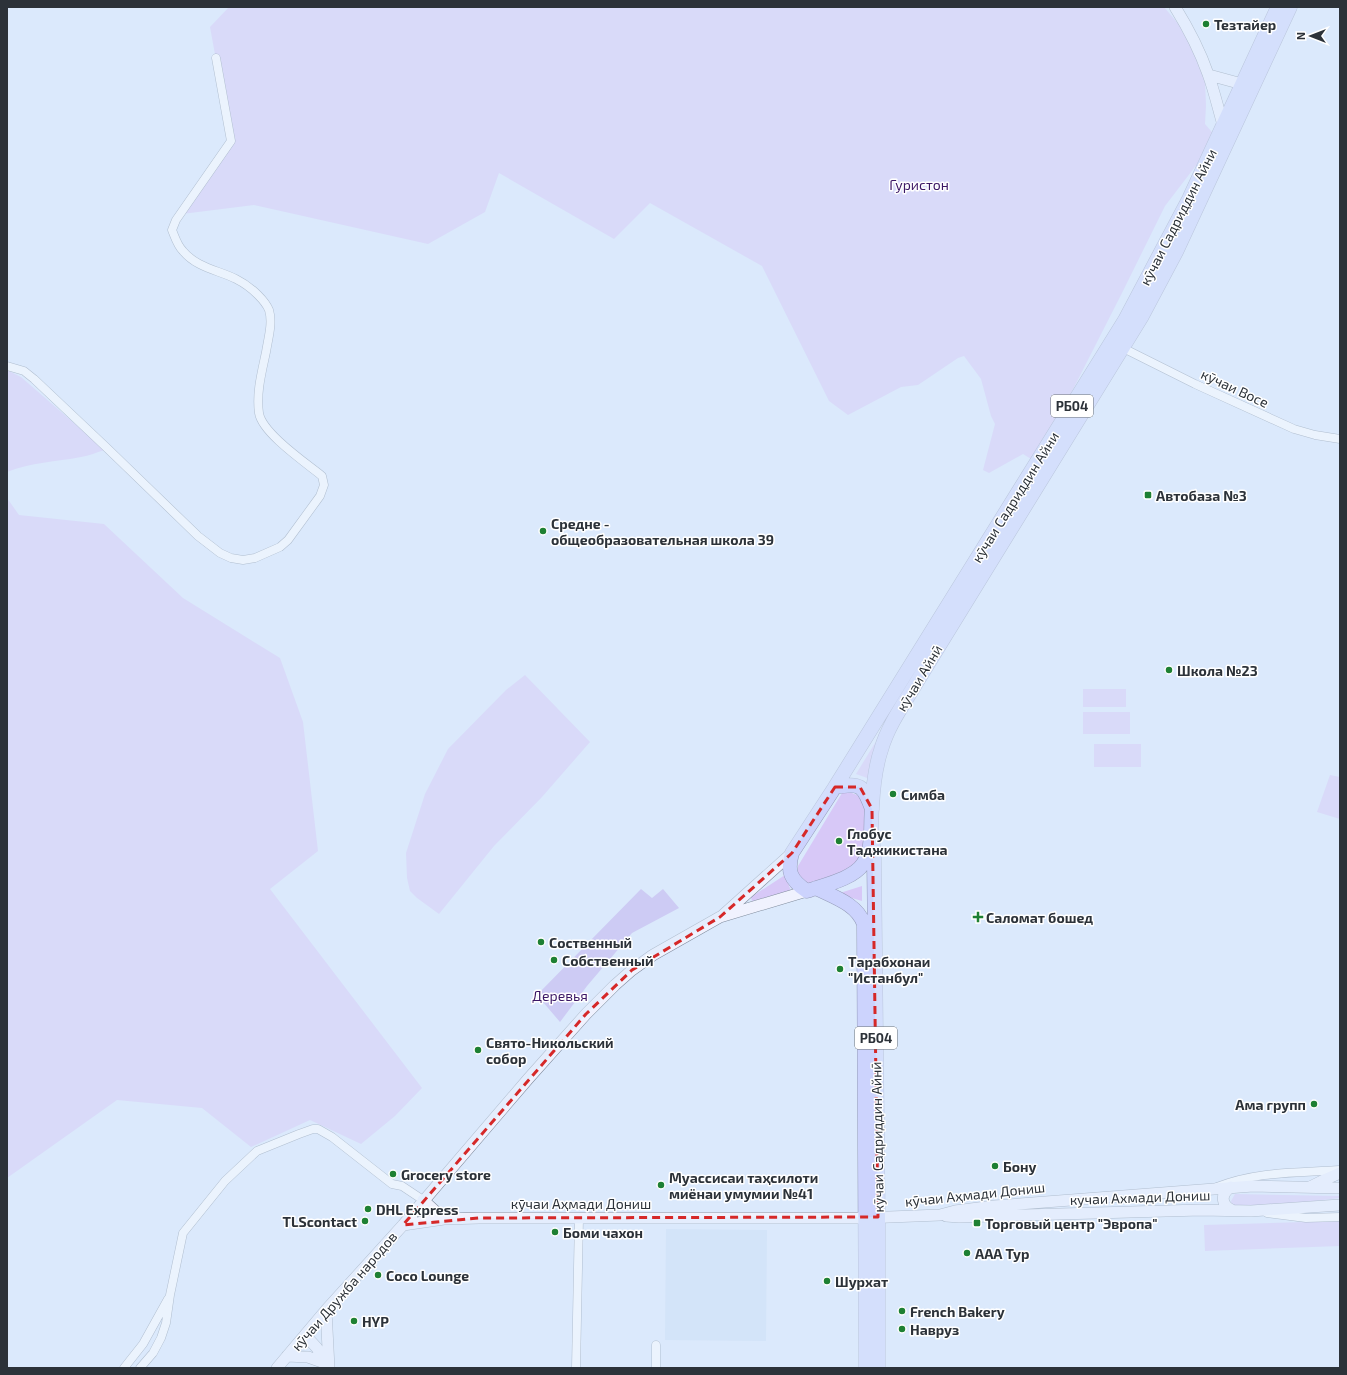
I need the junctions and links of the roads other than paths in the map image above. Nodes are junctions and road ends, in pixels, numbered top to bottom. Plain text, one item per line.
1 (1176, 7) edge
2 (1278, 7) edge
3 (1290, 7) edge
4 (216, 58) dead end
5 (1209, 74) junction
6 (1242, 84) junction
7 (1223, 125) junction
8 (1123, 348) junction
9 (7, 366) edge
10 (1340, 439) edge
11 (993, 558) joint
12 (835, 787) junction
13 (872, 809) junction
14 (872, 835) junction
15 (792, 853) junction
16 (812, 889) junction
17 (720, 918) junction
18 (1340, 1170) edge
19 (1340, 1173) edge
20 (1231, 1187) junction
21 (1309, 1188) junction
22 (1340, 1188) edge
23 (1209, 1190) junction
24 (423, 1200) junction
25 (1340, 1206) edge
26 (1232, 1210) junction
27 (1250, 1211) junction
28 (940, 1215) junction
29 (1340, 1217) edge
30 (579, 1218) junction
31 (871, 1218) junction
32 (444, 1219) junction
33 (402, 1225) junction
34 (170, 1295) junction
35 (326, 1310) junction
36 (305, 1335) junction
37 (656, 1345) dead end
38 (287, 1356) junction
39 (327, 1366) edge
40 (124, 1368) edge
41 (140, 1368) edge
42 (277, 1368) edge
43 (576, 1368) edge
44 (656, 1368) edge
45 (866, 1368) edge
46 (878, 1368) edge

1 - 5 street
2 - 6 highway, кӯчаи Садриддин Айни / РБ04
3 - 8 highway, кӯчаи Садриддин Айни / РБ04
4 - 9 street
5 - 6 street
5 - 7 street
6 - 7 highway, кӯчаи Садриддин Айни / РБ04
7 - 12 highway, кӯчаи Садриддин Айни / РБ04
8 - 10 street, кӯчаи Восе
8 - 11 highway, кӯчаи Садриддин Айни / РБ04
11 - 13 highway, кӯчаи Айнӣ / РБ04
12 - 13 highway, РБ04
12 - 15 highway, РБ04
13 - 14 highway, РБ04
14 - 16 highway, РБ04
14 - 31 highway, кӯчаи Садриддин Айнӣ / РБ04
15 - 16 highway, РБ04
15 - 17 street
16 - 17 street
16 - 31 highway, кӯчаи Садриддин Айнӣ / РБ04
17 - 24 street, кӯчаи Дружба народов
18 - 23 street
19 - 21 street
20 - 21 street, кӯчаи Аҳмади Дониш
20 - 23 street, кӯчаи Аҳмади Дониш
20 - 26 street
21 - 22 street, кӯчаи Аҳмади Дониш
23 - 28 street, кӯчаи Аҳмади Дониш
24 - 32 street
24 - 33 street, кӯчаи Дружба народов
24 - 34 street
25 - 27 street, кучаи Ахмади Дониш
26 - 27 street, кучаи Ахмади Дониш
26 - 28 street, кучаи Ахмади Дониш
27 - 29 street
28 - 31 street, кӯчаи Аҳмади Дониш
30 - 31 street, кӯчаи Аҳмади Дониш
30 - 32 street, кӯчаи Аҳмади Дониш
30 - 43 street
31 - 45 highway, кӯчаи Садриддин Айнӣ / РБ04
31 - 46 highway, кӯчаи Садриддин Айнӣ / РБ04
32 - 33 street, кӯчаи Аҳмади Дониш
33 - 35 street, кӯчаи Дружба народов
34 - 40 street
34 - 41 street
35 - 36 street, кӯчаи Дружба народов
35 - 39 street
36 - 38 street, кӯчаи Дружба народов
36 - 39 street
37 - 44 street
38 - 39 street
38 - 42 street, кӯчаи Дружба народов

